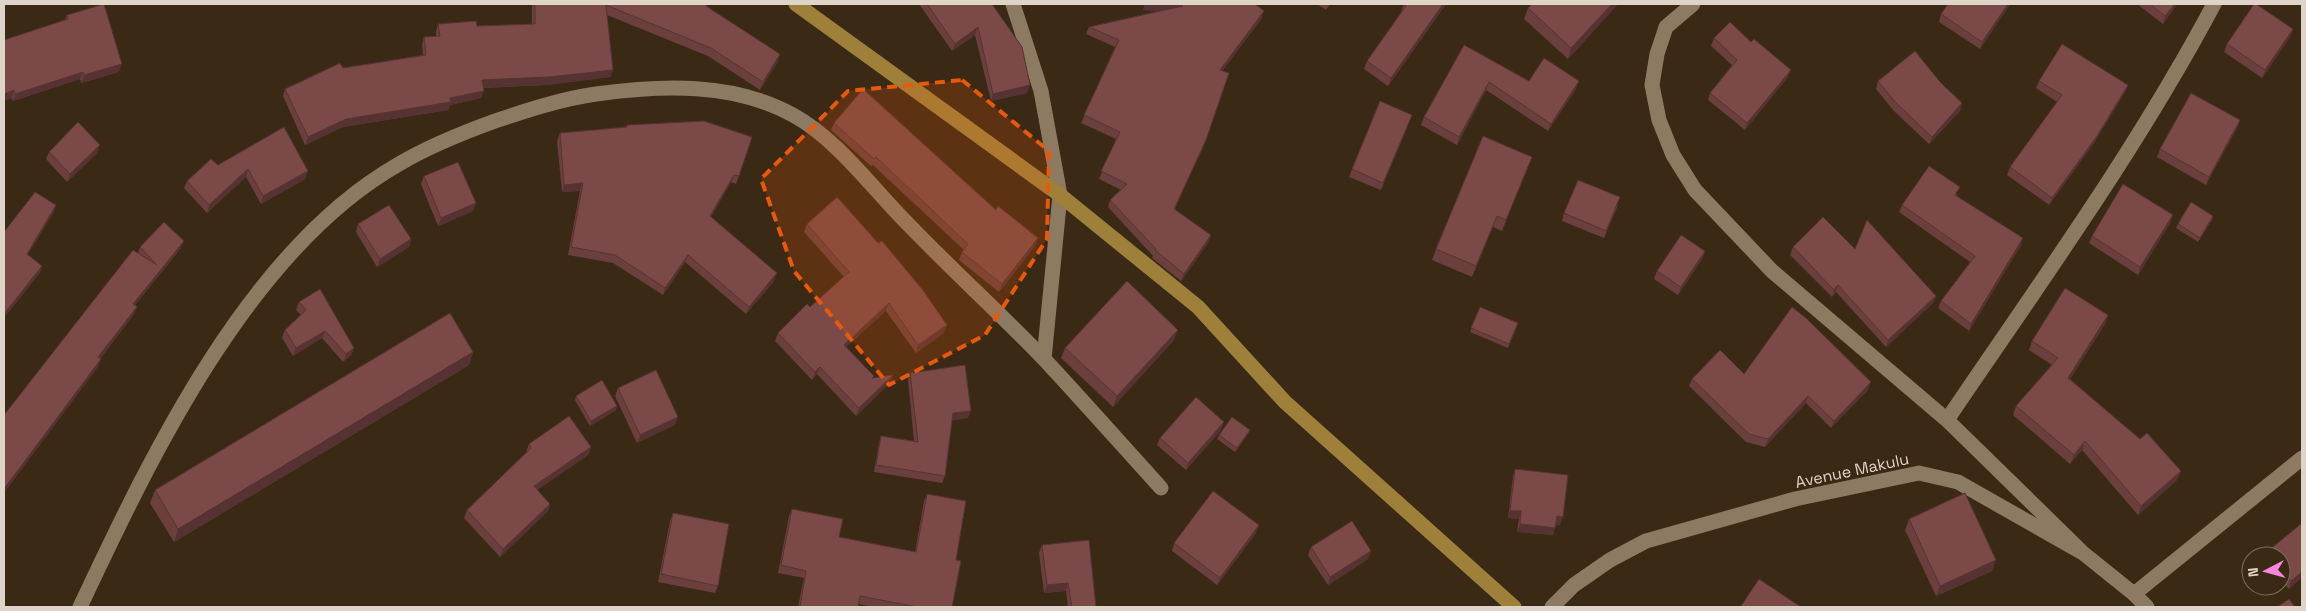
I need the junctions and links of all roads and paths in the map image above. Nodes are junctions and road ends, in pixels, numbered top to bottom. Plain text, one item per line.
1 (796, 4) edge
2 (1013, 4) edge
3 (1693, 4) edge
4 (2214, 4) edge
5 (1060, 196) junction
6 (1044, 359) junction
7 (1947, 420) junction
8 (2302, 458) edge
9 (1161, 488) dead end
10 (2082, 553) junction
11 (2134, 594) junction
12 (80, 607) edge
13 (1514, 607) edge
14 (1552, 607) edge
15 (2147, 607) edge

1 - 5 main road
2 - 5 street
3 - 7 street
4 - 7 street
5 - 6 street
5 - 13 main road
6 - 9 street
6 - 12 street
7 - 10 street
8 - 11 street
10 - 11 street, Avenue Makulu
10 - 14 street, Avenue Makulu
11 - 15 street, Avenue Makulu

